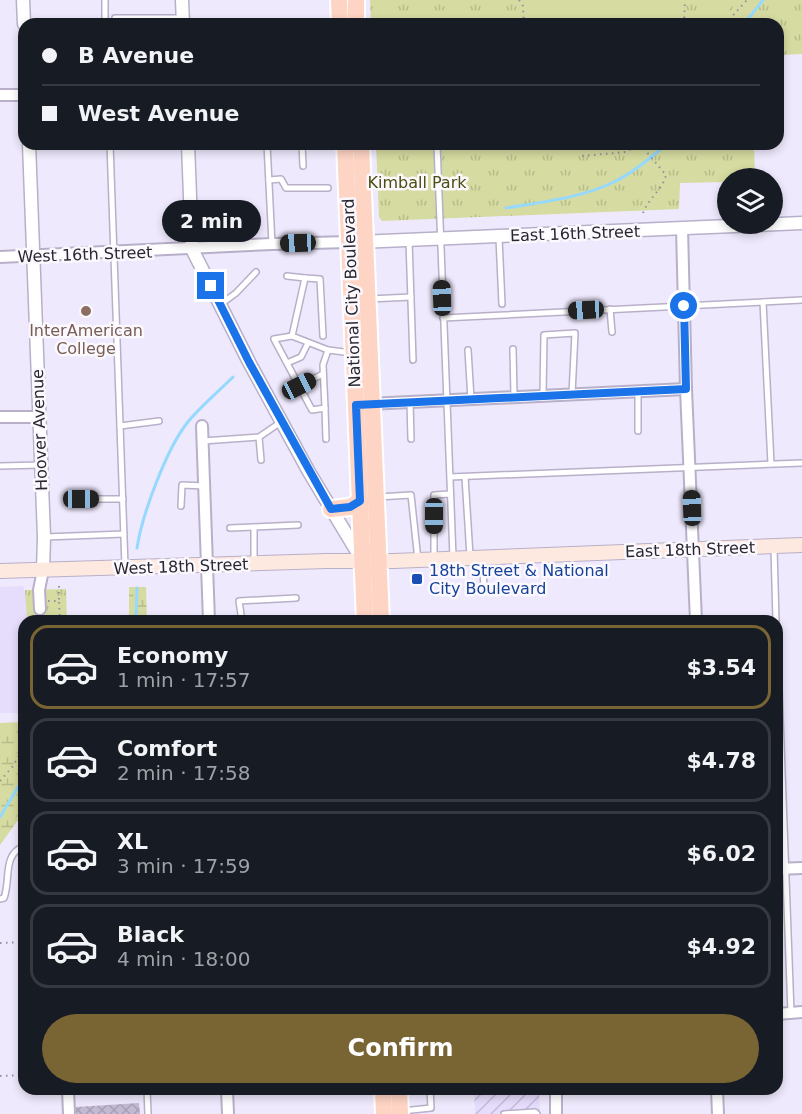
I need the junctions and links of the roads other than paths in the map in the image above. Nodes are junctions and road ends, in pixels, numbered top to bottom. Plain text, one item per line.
1 (23, 0) edge
2 (105, 0) edge
3 (182, 0) edge
4 (339, 0) edge
5 (356, 0) edge
6 (24, 18) edge
7 (105, 18) edge
8 (183, 18) edge
9 (340, 18) edge
10 (357, 18) edge
11 (18, 94) edge
12 (0, 95) edge
13 (29, 150) edge
14 (110, 150) edge
15 (188, 150) edge
16 (267, 150) edge
17 (302, 150) edge
18 (346, 150) edge
19 (361, 150) edge
20 (437, 150) edge
21 (303, 166) dead end
22 (269, 180) junction
23 (328, 188) dead end
24 (802, 223) edge
25 (682, 228) junction
26 (499, 236) junction
27 (441, 238) junction
28 (408, 240) junction
29 (357, 242) junction
30 (272, 244) junction
31 (192, 249) junction
32 (114, 253) junction
33 (34, 256) junction
34 (0, 257) edge
35 (256, 272) dead end
36 (287, 276) dead end
37 (304, 278) junction
38 (411, 297) junction
39 (368, 298) junction
40 (802, 300) edge
41 (763, 302) junction
42 (220, 304) junction
43 (502, 304) dead end
44 (684, 306) junction
45 (610, 309) junction
46 (443, 318) junction
47 (612, 332) dead end
48 (292, 336) junction
49 (323, 336) dead end
50 (308, 343) junction
51 (513, 349) dead end
52 (328, 350) junction
53 (468, 350) dead end
54 (353, 353) junction
55 (413, 360) dead end
56 (287, 363) junction
57 (323, 374) junction
58 (299, 386) junction
59 (686, 389) junction
60 (638, 391) junction
61 (572, 394) junction
62 (543, 395) junction
63 (514, 396) junction
64 (471, 399) junction
65 (446, 400) junction
66 (410, 402) junction
67 (364, 405) junction
68 (325, 408) junction
69 (0, 417) edge
70 (38, 417) junction
71 (159, 421) dead end
72 (281, 422) junction
73 (120, 426) junction
74 (202, 426) dead end
75 (638, 431) dead end
76 (259, 437) junction
77 (326, 439) dead end
78 (411, 439) dead end
79 (203, 441) junction
80 (261, 460) dead end
81 (802, 463) edge
82 (771, 464) junction
83 (41, 465) junction
84 (0, 466) edge
85 (691, 466) junction
86 (450, 477) junction
87 (465, 477) junction
88 (205, 486) junction
89 (450, 494) junction
90 (81, 499) dead end
91 (123, 499) junction
92 (368, 499) junction
93 (181, 506) dead end
94 (331, 509) junction
95 (298, 525) dead end
96 (254, 526) junction
97 (231, 528) dead end
98 (124, 534) junction
99 (44, 537) junction
100 (802, 545) edge
101 (774, 546) junction
102 (693, 548) junction
103 (476, 558) junction
104 (434, 559) junction
105 (453, 559) junction
106 (418, 560) junction
107 (371, 561) junction
108 (254, 564) junction
109 (208, 566) junction
110 (125, 568) junction
111 (43, 570) junction
112 (0, 571) edge
113 (484, 586) dead end
114 (296, 598) dead end
115 (40, 605) road end
116 (209, 615) edge
117 (241, 615) edge
118 (376, 615) edge
119 (696, 615) edge
120 (777, 615) edge
121 (18, 850) edge
122 (802, 868) edge
123 (783, 869) edge
124 (783, 888) edge
125 (0, 899) edge
126 (796, 1013) edge
127 (68, 1095) edge
128 (147, 1095) edge
129 (227, 1095) edge
130 (386, 1095) edge
131 (398, 1095) edge
132 (430, 1095) edge
133 (556, 1095) edge
134 (717, 1095) edge
135 (394, 1113) edge
136 (69, 1114) edge
137 (148, 1114) edge
138 (228, 1114) edge
139 (504, 1114) edge
140 (537, 1114) edge
141 (556, 1114) edge
142 (718, 1114) edge

1 - 6 street
2 - 7 lane
3 - 8 street
4 - 9 main road
5 - 10 main road
11 - 12 street
13 - 33 street, Hoover Avenue
14 - 32 lane
15 - 31 street
16 - 22 lane
17 - 21 lane
18 - 29 main road, National City Boulevard
19 - 29 main road, National City Boulevard
20 - 27 lane
22 - 23 lane
22 - 30 lane
24 - 25 street, East 16th Street
25 - 26 street, East 16th Street
25 - 44 street
26 - 27 street, East 16th Street
26 - 43 lane
27 - 28 street, East 16th Street
27 - 46 lane
28 - 29 street, East 16th Street
28 - 38 lane
29 - 30 street, West 16th Street
29 - 39 main road, National City Boulevard
29 - 54 main road, National City Boulevard
30 - 31 street, West 16th Street
31 - 32 street, West 16th Street
31 - 42 street
32 - 33 street, West 16th Street
32 - 73 lane
33 - 34 street, West 16th Street
33 - 70 street, Hoover Avenue
35 - 42 lane
36 - 37 lane
37 - 48 lane
37 - 49 lane
38 - 39 lane
38 - 55 lane
39 - 67 main road, National City Boulevard
40 - 41 lane
41 - 44 lane
41 - 82 lane
42 - 72 street
44 - 45 lane
44 - 59 street
45 - 46 lane
45 - 47 lane
46 - 65 lane
48 - 50 lane
48 - 56 lane
50 - 52 lane
50 - 56 lane
51 - 63 lane
52 - 54 lane
52 - 57 lane
53 - 64 lane
54 - 67 main road, National City Boulevard
56 - 58 lane
57 - 58 lane
57 - 68 lane
58 - 68 lane
59 - 60 street
59 - 85 street
60 - 61 street
60 - 75 lane
61 - 62 street
61 - 62 lane
62 - 63 street
63 - 64 street
64 - 65 street
65 - 66 street
65 - 86 lane
66 - 67 street
66 - 78 lane
67 - 92 main road, National City Boulevard
68 - 77 lane
69 - 70 street
70 - 83 street, Hoover Avenue
71 - 73 lane
72 - 76 lane
72 - 94 street
73 - 91 lane
74 - 79 street
76 - 79 lane
76 - 80 lane
79 - 88 street
81 - 82 lane
82 - 85 lane
83 - 84 lane
83 - 99 street, Hoover Avenue
85 - 87 lane
85 - 102 street
86 - 87 lane
86 - 89 lane
87 - 103 lane
88 - 93 lane
88 - 109 street
89 - 104 lane
89 - 105 lane
90 - 91 lane
91 - 98 lane
92 - 94 main road
92 - 106 lane
92 - 107 main road, National City Boulevard
94 - 107 street
95 - 96 lane
96 - 97 lane
96 - 108 lane
98 - 99 lane
98 - 110 lane
99 - 111 street, Hoover Avenue
100 - 101 main road, East 18th Street
101 - 102 main road, East 18th Street
101 - 120 lane
102 - 103 main road, East 18th Street
102 - 119 street
103 - 105 main road, East 18th Street
103 - 113 lane
104 - 105 main road, East 18th Street
104 - 106 main road, East 18th Street
106 - 107 main road, East 18th Street
107 - 108 main road, West 18th Street
107 - 118 main road, National City Boulevard
108 - 109 main road, West 18th Street
109 - 110 main road, West 18th Street
109 - 116 street
110 - 111 main road, West 18th Street
111 - 112 main road, West 18th Street
111 - 115 street, Hoover Avenue
114 - 117 lane
121 - 125 lane
122 - 123 street
124 - 126 lane
127 - 136 street
128 - 137 lane
129 - 138 street
130 - 135 main road
131 - 135 main road
132 - 135 lane
133 - 141 street
134 - 142 street
139 - 140 lane

